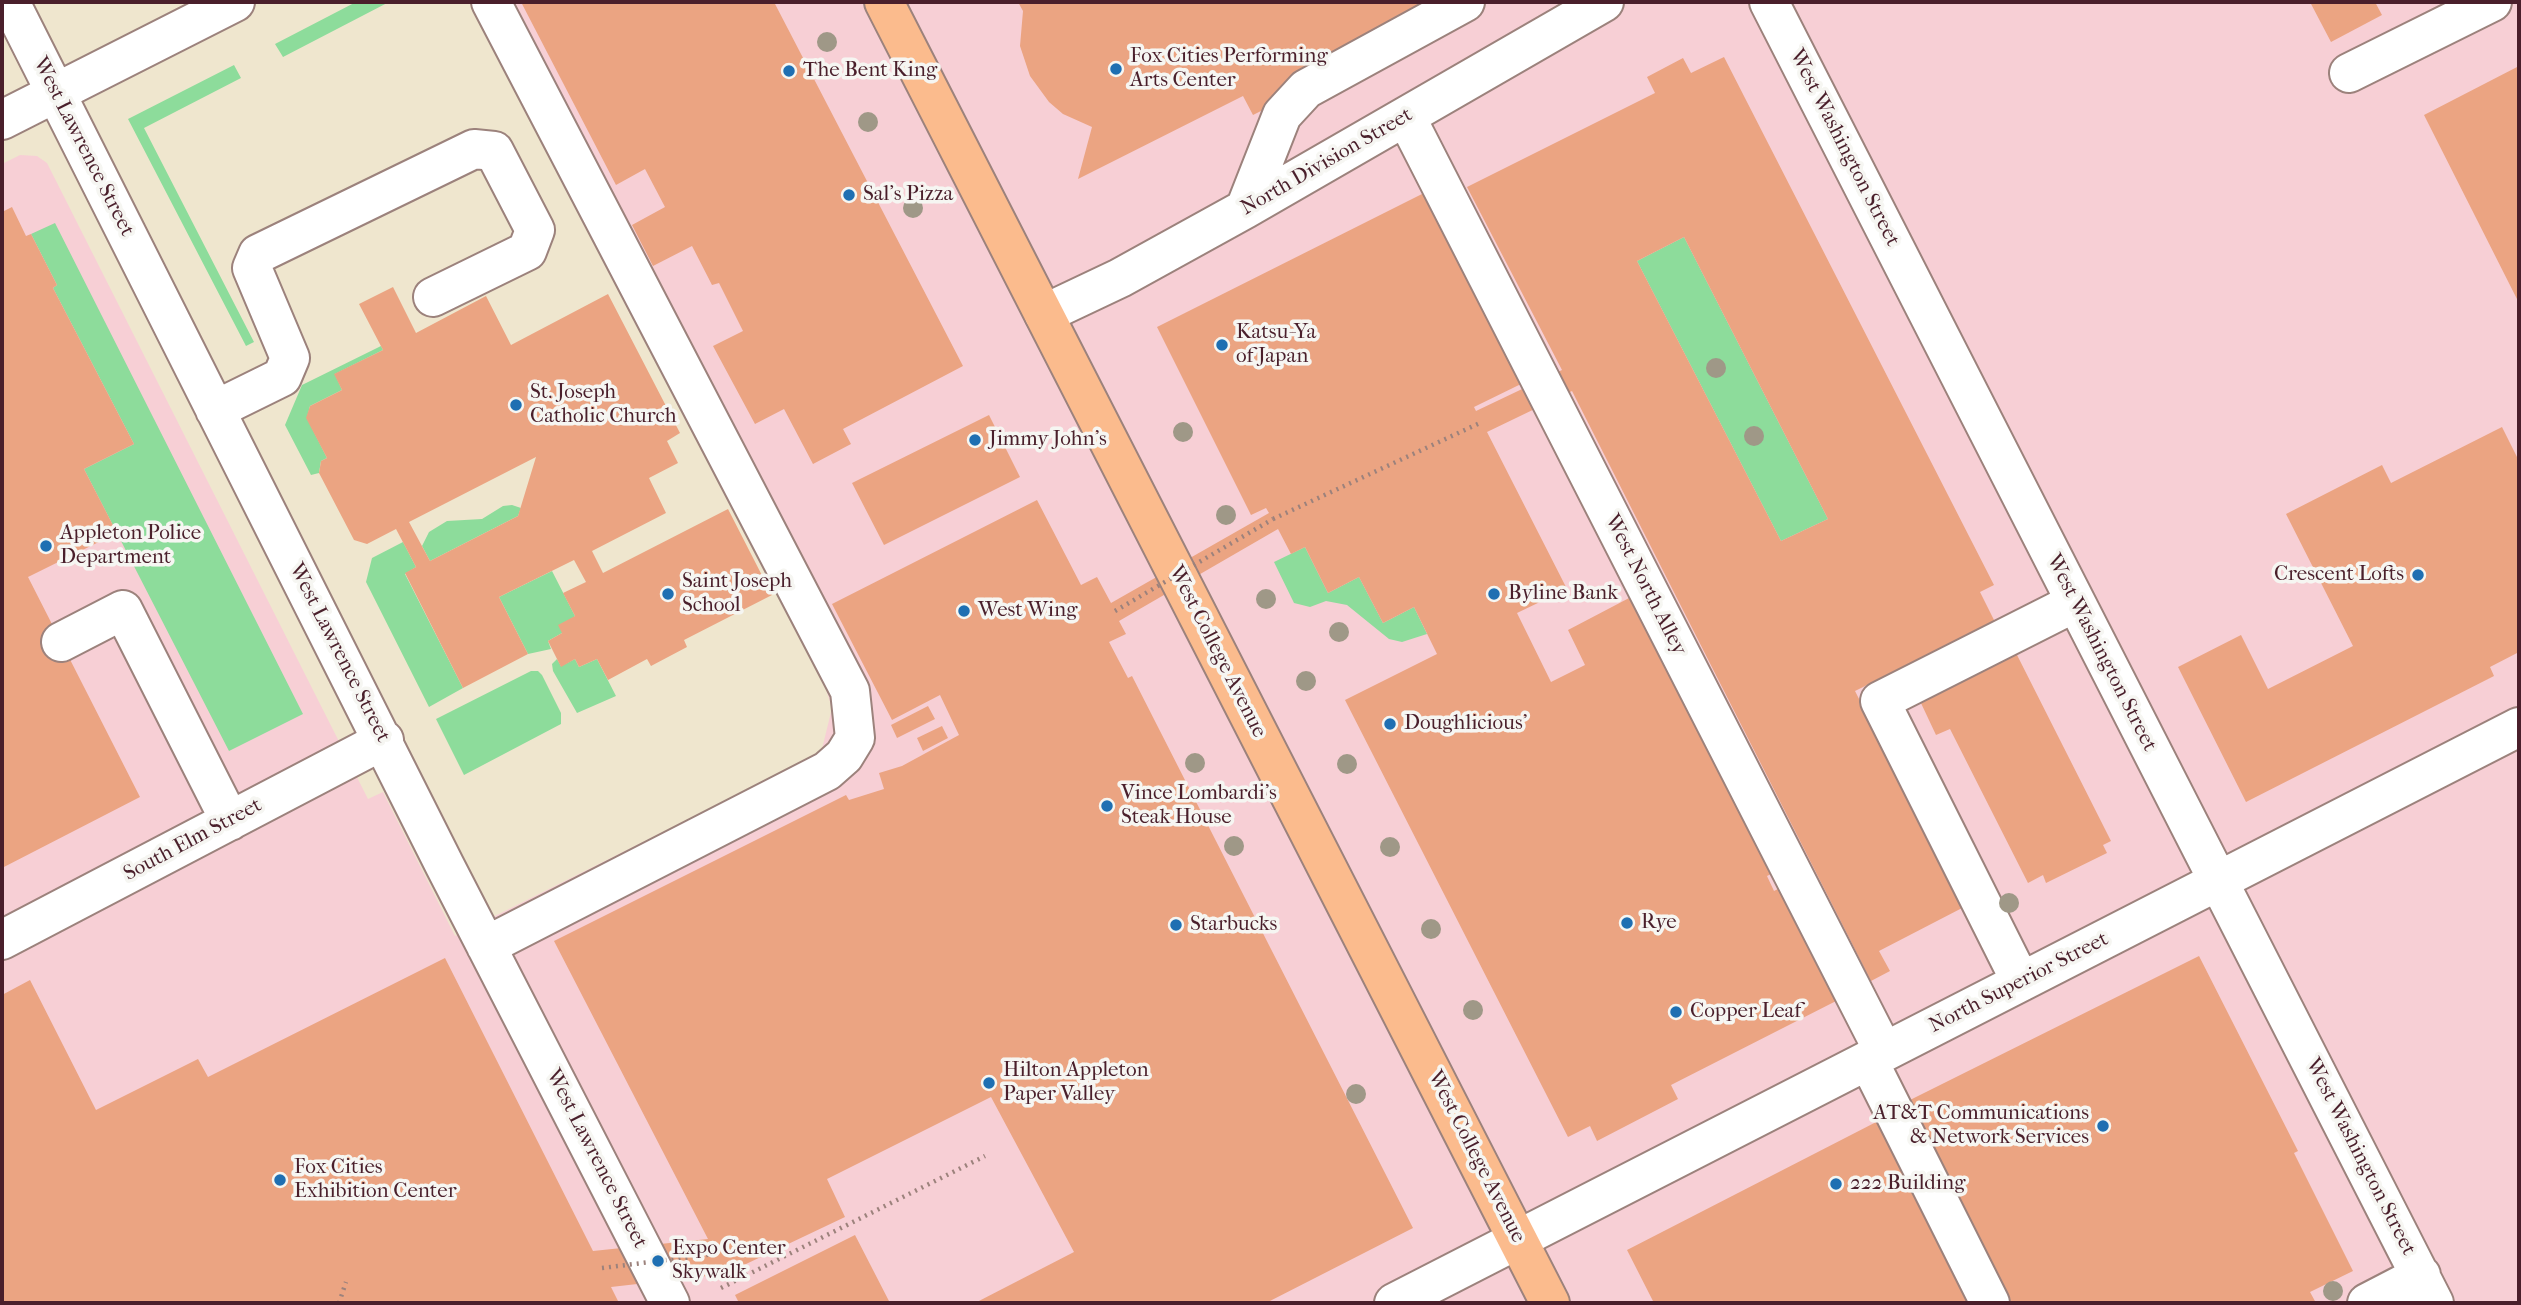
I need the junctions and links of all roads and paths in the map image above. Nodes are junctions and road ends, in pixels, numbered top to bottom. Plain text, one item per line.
1 (10, 2) edge
2 (235, 2) edge
3 (491, 2) edge
4 (884, 2) edge
5 (1465, 2) edge
6 (1604, 2) edge
7 (1769, 2) edge
8 (2492, 2) edge
9 (2349, 73) dead end
10 (57, 93) junction
11 (1406, 117) junction
12 (2, 120) edge
13 (1245, 209) junction
14 (433, 297) dead end
15 (1044, 314) junction
16 (215, 410) junction
17 (1482, 422) dead end
18 (2074, 603) junction
19 (1115, 611) dead end
20 (61, 642) dead end
21 (2519, 727) edge
22 (384, 740) junction
23 (230, 821) junction
24 (2217, 882) junction
25 (2, 940) edge
26 (486, 946) junction
27 (2021, 982) junction
28 (1876, 1056) junction
29 (985, 1156) dead end
30 (1518, 1240) junction
31 (715, 1254) dead end
32 (601, 1268) dead end
33 (346, 1282) dead end
34 (721, 1288) dead end
35 (2425, 1294) edge
36 (340, 1303) edge
37 (670, 1303) edge
38 (1394, 1303) edge
39 (1550, 1303) edge
40 (1990, 1303) edge
41 (2367, 1303) edge

1 - 10 street, West Lawrence Street
2 - 10 street
3 - 26 street
4 - 15 main road, West College Avenue
5 - 13 street
6 - 11 street, North Division Street
7 - 18 street, West Washington Street
8 - 9 street
10 - 12 street
10 - 16 street, West Lawrence Street
11 - 13 street, North Division Street
11 - 28 street, West North Alley
13 - 15 street, North Division Street
14 - 16 street
15 - 30 main road, West College Avenue
16 - 22 street, West Lawrence Street
17 - 19 path, bridge
18 - 24 street, West Washington Street
18 - 27 street
20 - 23 street
21 - 24 street, North Superior Street
22 - 23 street, South Elm Street
22 - 26 street, West Lawrence Street
23 - 25 street, South Elm Street
24 - 27 street, North Superior Street
24 - 35 street, West Washington Street
26 - 37 street, West Lawrence Street
27 - 28 street, North Superior Street
28 - 30 street, North Superior Street
28 - 40 street, West North Alley
29 - 34 path
30 - 38 street, North Superior Street
30 - 39 main road, West College Avenue
31 - 32 path, bridge
33 - 36 path
35 - 41 street

